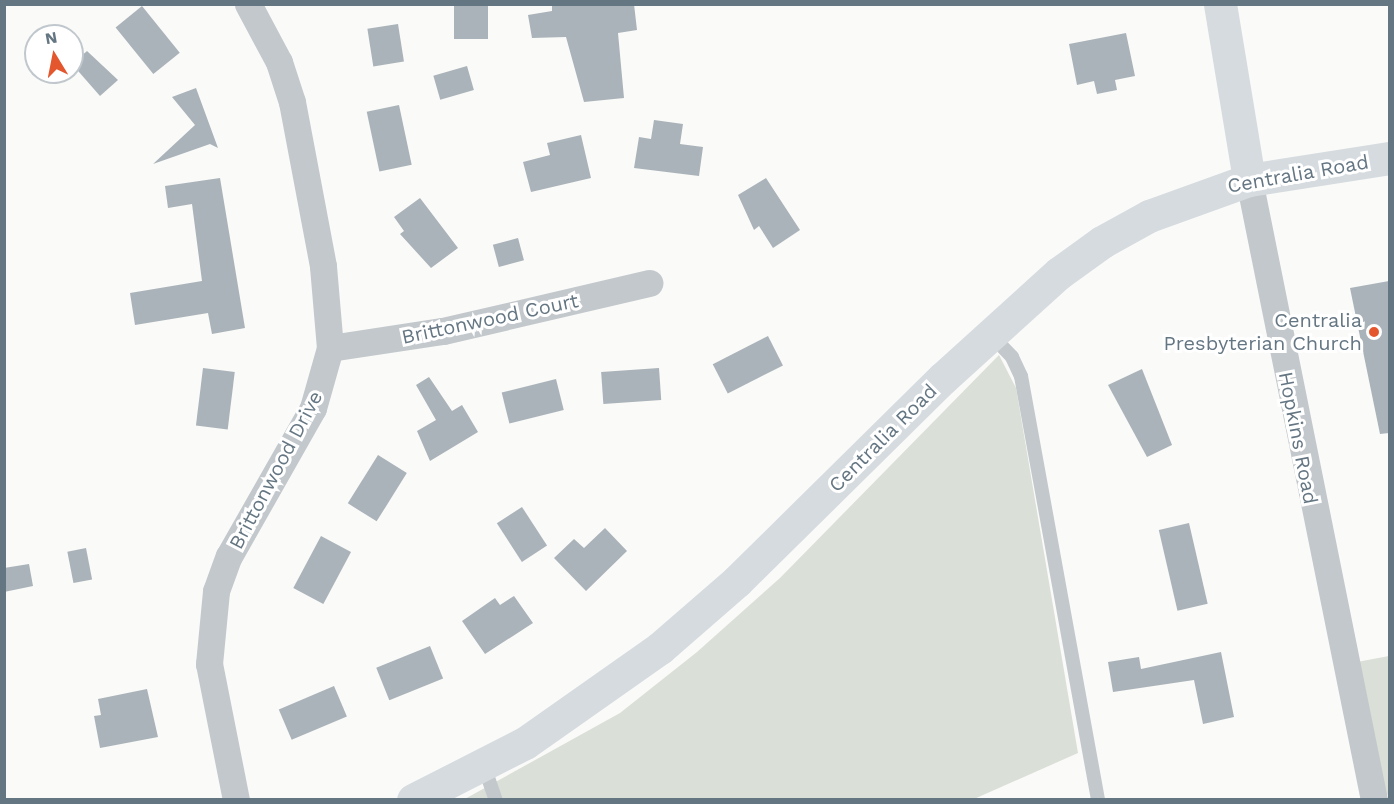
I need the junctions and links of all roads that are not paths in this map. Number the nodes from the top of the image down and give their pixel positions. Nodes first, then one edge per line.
1 (248, 4) edge
2 (1220, 4) edge
3 (1389, 158) edge
4 (1249, 180) junction
5 (650, 283) dead end
6 (991, 335) junction
7 (330, 348) junction
8 (484, 765) junction
9 (236, 800) edge
10 (413, 800) edge
11 (496, 800) edge
12 (1098, 800) edge
13 (1374, 800) edge

1 - 7 street, Brittonwood Drive
2 - 4 main road, Hopkins Road
3 - 4 main road, Centralia Road
4 - 6 main road, Centralia Road
4 - 13 street, Hopkins Road
5 - 7 street, Brittonwood Court
6 - 8 main road, Centralia Road
6 - 12 lane
7 - 9 street, Brittonwood Drive
8 - 10 main road, Centralia Road
8 - 11 lane

